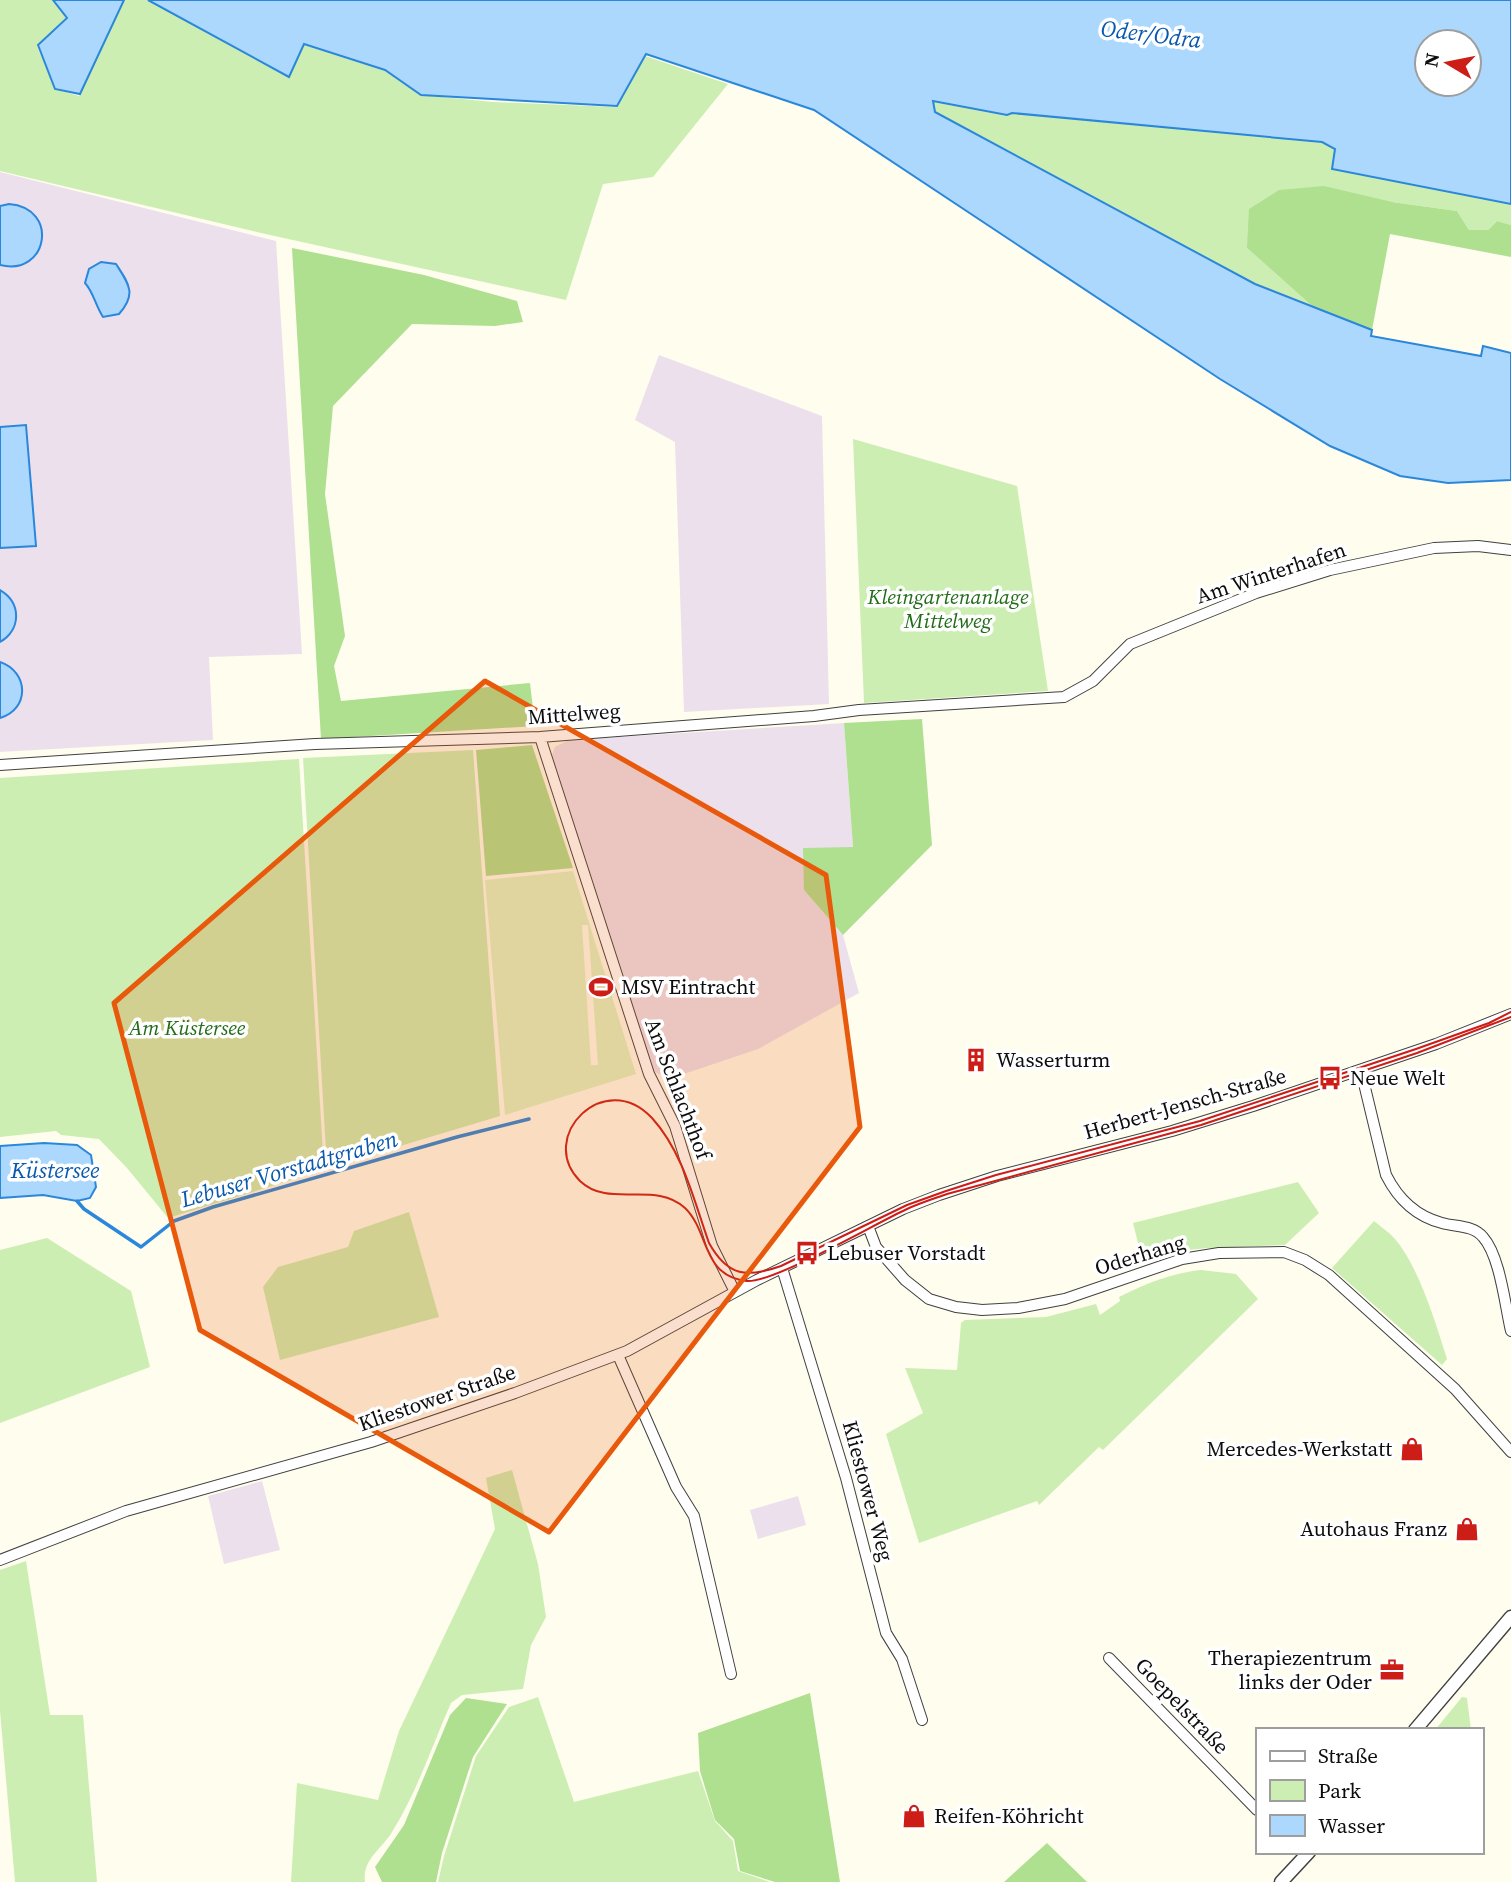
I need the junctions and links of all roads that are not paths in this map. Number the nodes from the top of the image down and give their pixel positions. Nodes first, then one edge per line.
1 (1511, 550) edge
2 (1129, 644) joint
3 (540, 737) junction
4 (0, 765) edge
5 (1511, 1014) edge
6 (1361, 1071) junction
7 (868, 1226) junction
8 (782, 1268) junction
9 (735, 1292) junction
10 (1511, 1331) edge
11 (618, 1354) junction
12 (1511, 1452) edge
13 (0, 1560) edge
14 (1511, 1617) edge
15 (1109, 1658) dead end
16 (731, 1674) dead end
17 (922, 1720) dead end
18 (1417, 1728) edge
19 (1256, 1809) edge
20 (1304, 1854) edge
21 (1281, 1882) edge

1 - 2 street, Am Winterhafen
2 - 3 street, Mittelweg
3 - 4 street, Mittelweg
3 - 9 street, Am Schlachthof
5 - 6 street, Herbert-Jensch-Straße
6 - 7 street, Herbert-Jensch-Straße
6 - 10 street
7 - 8 street, Kliestower Straße
7 - 12 street, Oderhang
8 - 9 street, Kliestower Straße
8 - 17 street, Kliestower Weg
9 - 11 street, Kliestower Straße
11 - 13 street, Kliestower Straße
11 - 16 street
14 - 18 street
15 - 19 street, Goepelstraße
20 - 21 street

